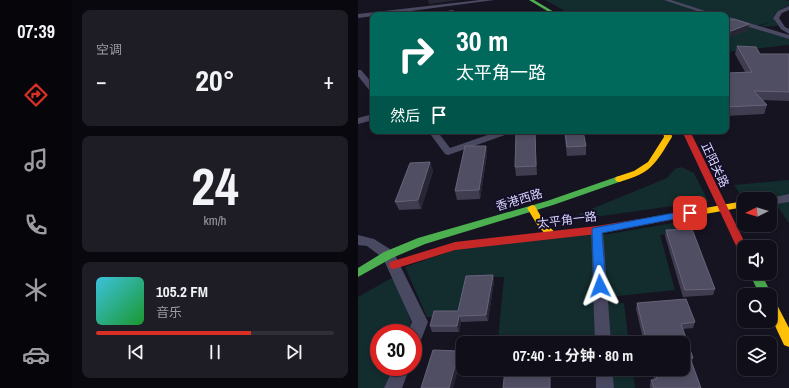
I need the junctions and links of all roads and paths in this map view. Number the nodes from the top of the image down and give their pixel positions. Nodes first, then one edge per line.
1 (492, 0) edge
2 (666, 0) edge
3 (526, 2) edge
4 (789, 8) edge
5 (374, 12) edge
6 (536, 12) edge
7 (550, 12) edge
8 (705, 12) edge
9 (370, 13) edge
10 (360, 14) edge
11 (729, 19) edge
12 (783, 28) junction
13 (760, 29) junction
14 (789, 32) edge
15 (789, 37) edge
16 (358, 72) edge
17 (370, 86) edge
18 (370, 118) edge
19 (358, 121) edge
20 (434, 134) edge
21 (499, 134) edge
22 (668, 134) edge
23 (687, 134) edge
24 (789, 198) edge
25 (777, 200) edge
26 (737, 205) edge
27 (722, 207) junction
28 (532, 208) junction
29 (597, 230) junction
30 (553, 235) junction
31 (358, 240) edge
32 (738, 240) edge
33 (391, 260) junction
34 (358, 273) edge
35 (777, 317) edge
36 (419, 324) edge
37 (603, 336) edge
38 (789, 341) edge
39 (398, 376) edge
40 (605, 376) edge
41 (393, 388) edge
42 (606, 388) edge

1 - 5 street
2 - 8 street
3 - 6 main road
3 - 7 main road
4 - 12 street
9 - 10 street
11 - 13 street
12 - 13 street
12 - 14 street
13 - 15 street
16 - 17 street
18 - 19 street
20 - 21 street
22 - 28 main road, 香港西路
23 - 27 main road, 正阳关路
24 - 25 street
26 - 27 main road, 太平角一路
27 - 29 main road, 太平角一路
27 - 32 main road, 正阳关路
28 - 30 main road
28 - 33 main road, 香港西路
29 - 30 main road, 太平角一路
29 - 37 street
30 - 33 main road, 太平角一路
31 - 33 street
33 - 34 main road, 香港西路
33 - 36 street
35 - 38 main road
39 - 41 street
40 - 42 street

